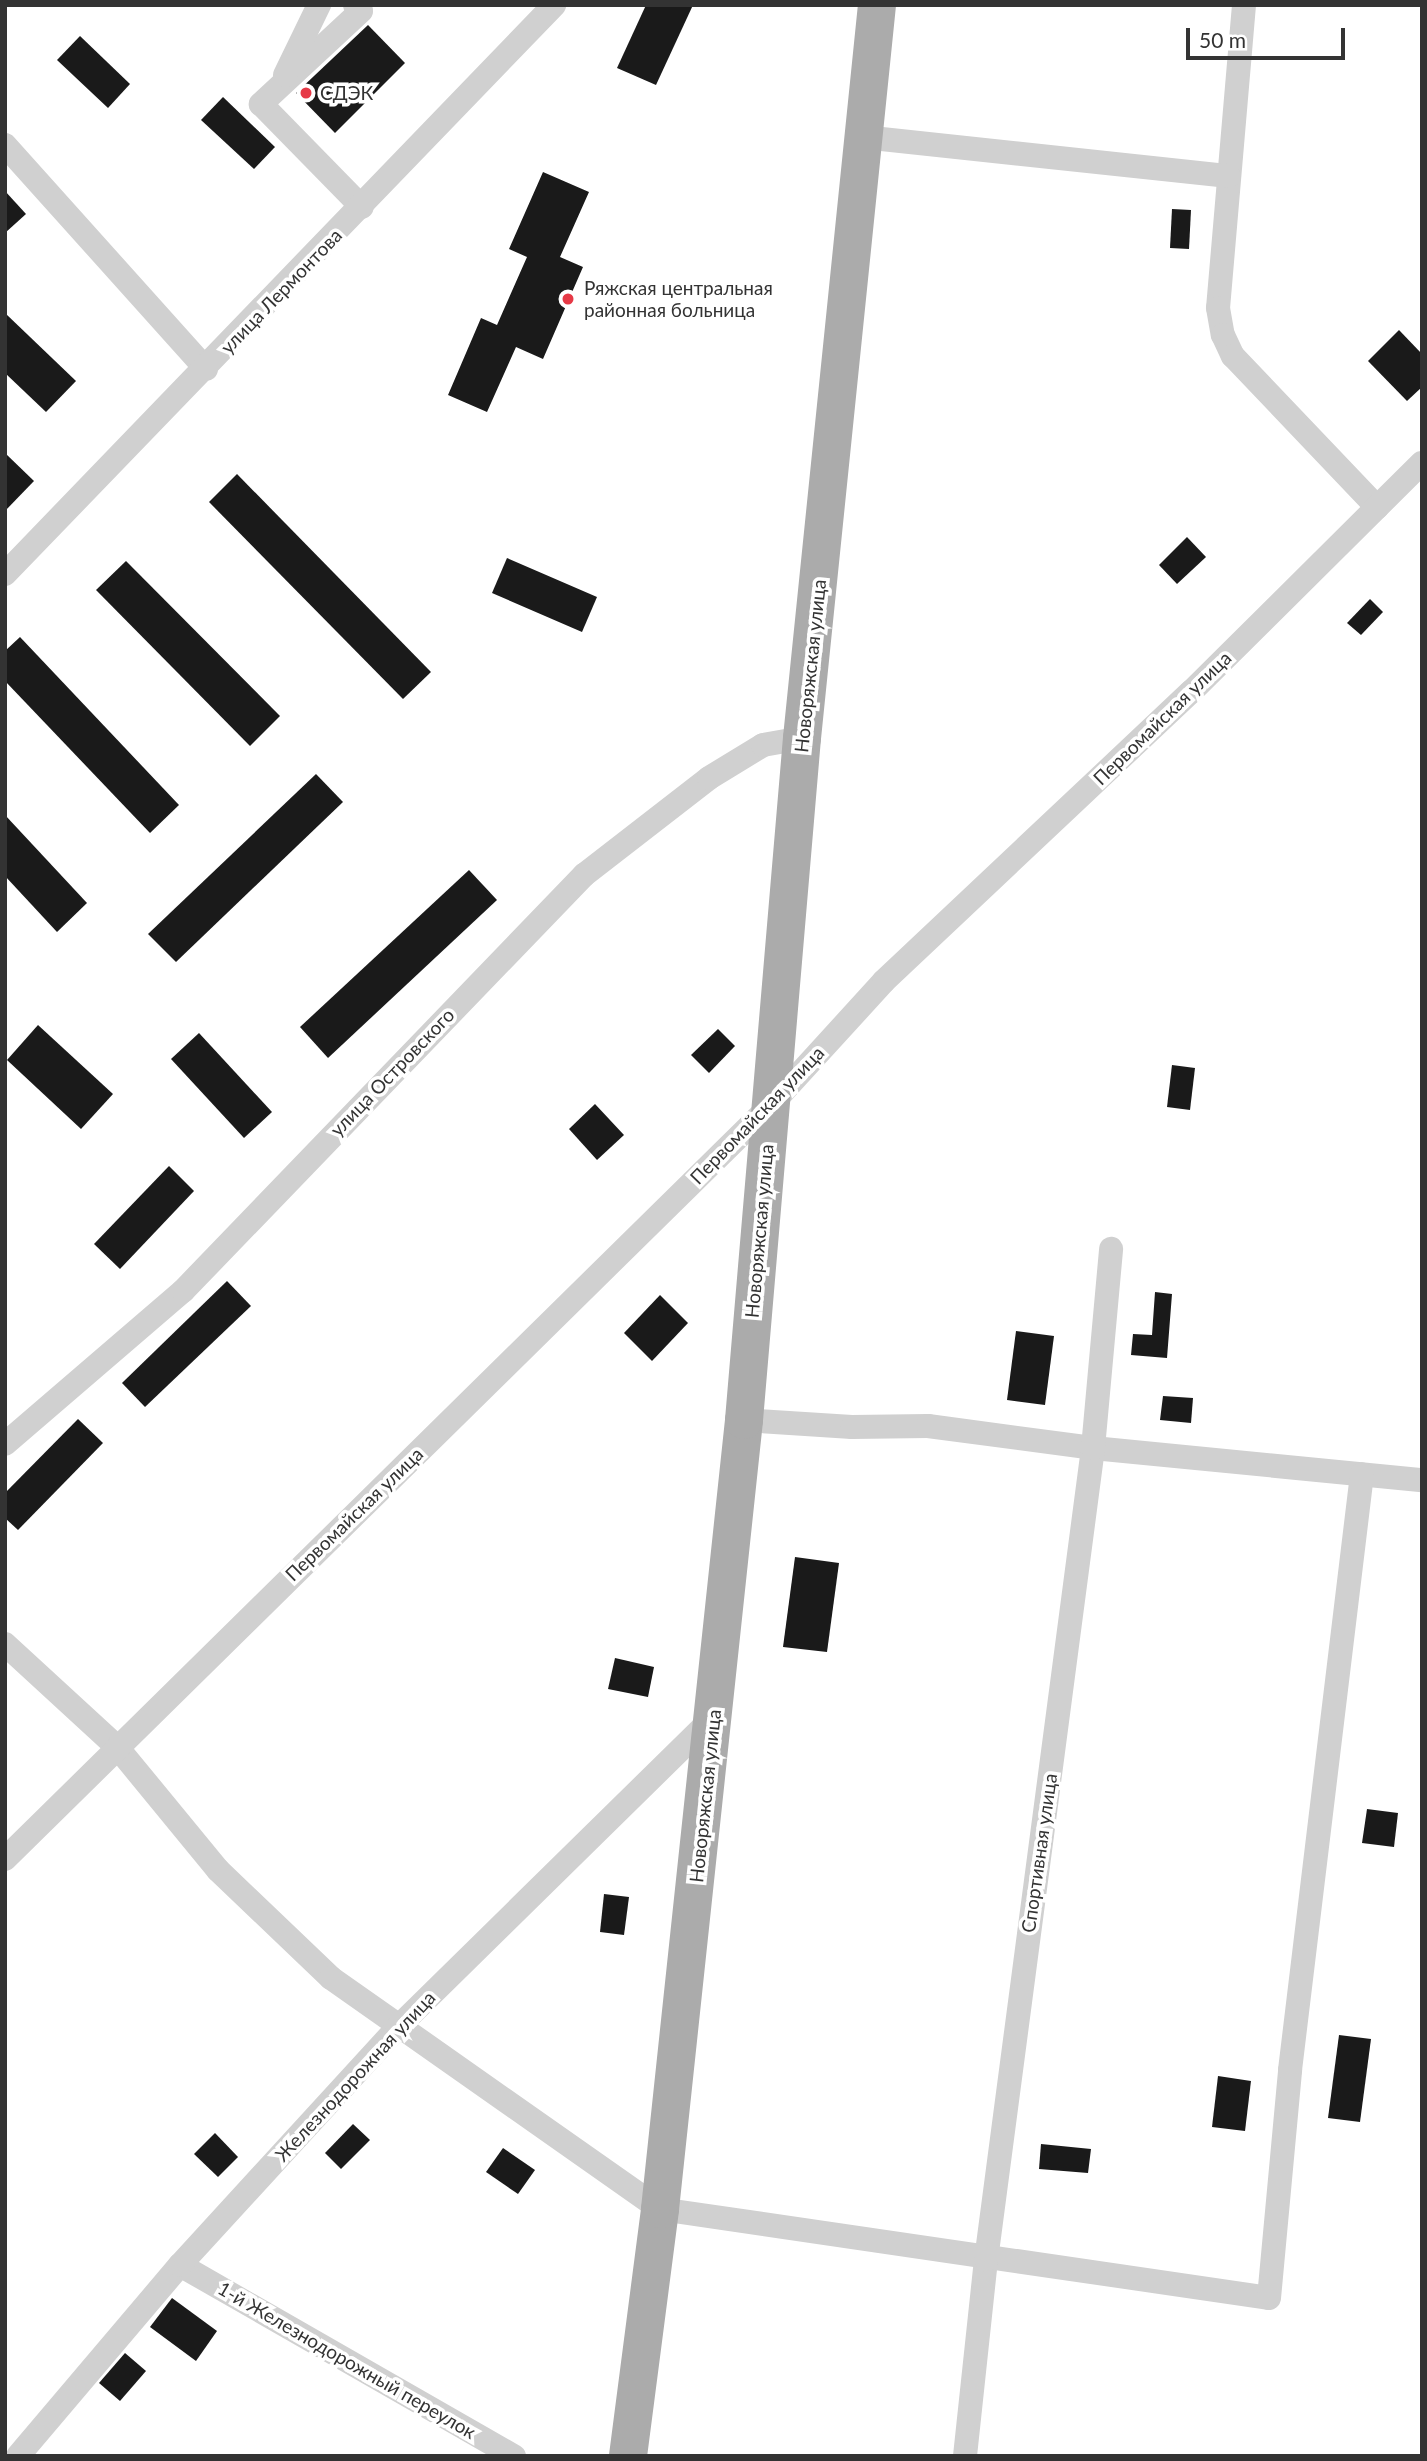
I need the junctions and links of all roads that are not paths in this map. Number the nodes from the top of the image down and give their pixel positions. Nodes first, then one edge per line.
1 (319, 5) edge
2 (355, 5) edge
3 (554, 5) edge
4 (877, 5) edge
5 (1244, 5) edge
6 (279, 88) junction
7 (863, 137) junction
8 (5, 145) edge
9 (1229, 176) junction
10 (362, 207) junction
11 (205, 369) junction
12 (1422, 463) edge
13 (1377, 507) junction
14 (5, 574) edge
15 (802, 738) junction
16 (770, 1106) junction
17 (1111, 1249) dead end
18 (744, 1420) junction
19 (5, 1444) edge
20 (1093, 1448) junction
21 (1362, 1474) junction
22 (1422, 1480) edge
23 (5, 1644) edge
24 (713, 1717) junction
25 (117, 1747) junction
26 (5, 1859) edge
27 (397, 2028) junction
28 (660, 2209) junction
29 (986, 2259) junction
30 (180, 2265) junction
31 (18, 2456) edge
32 (514, 2456) edge
33 (628, 2456) edge
34 (965, 2456) edge

1 - 6 street
2 - 6 street
3 - 10 street, улица Лермонтова
4 - 7 main road, Новоряжская улица
5 - 9 street
6 - 10 street
7 - 9 street
7 - 15 main road, Новоряжская улица
8 - 11 street
9 - 13 street
10 - 11 street, улица Лермонтова
11 - 14 street, улица Лермонтова
12 - 13 street, Первомайская улица
13 - 16 street, Первомайская улица
15 - 16 main road, Новоряжская улица
15 - 19 street, улица Островского
16 - 18 main road, Новоряжская улица
16 - 25 street, Первомайская улица
17 - 20 street, Спортивная улица
18 - 20 street
18 - 24 main road, Новоряжская улица
20 - 21 street
20 - 29 street, Спортивная улица
21 - 22 street
21 - 29 street
23 - 25 street
24 - 27 street, Железнодорожная улица
24 - 28 main road, Новоряжская улица
25 - 26 street, Первомайская улица
25 - 27 street
27 - 28 street
27 - 30 street, Железнодорожная улица
28 - 29 street
28 - 33 main road, Новоряжская улица
29 - 34 street, Спортивная улица
30 - 31 street, Железнодорожная улица
30 - 32 street, 1-й Железнодорожный переулок

